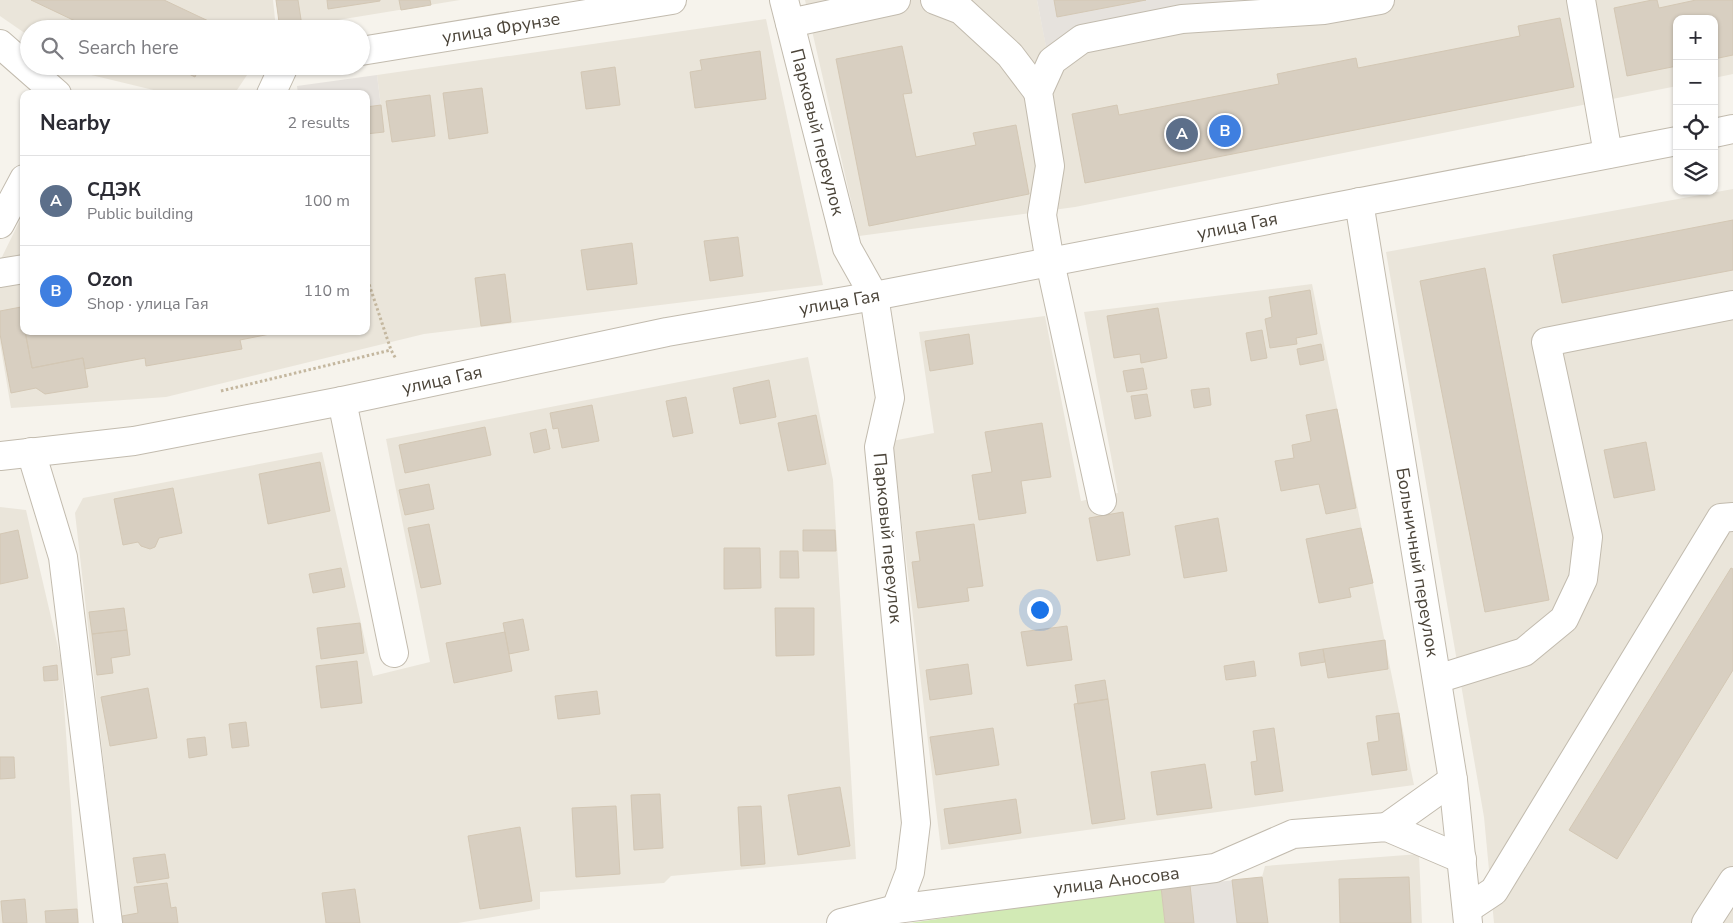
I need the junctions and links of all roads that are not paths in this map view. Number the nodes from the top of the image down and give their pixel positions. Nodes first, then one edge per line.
1 (672, 0) edge
2 (896, 0) edge
3 (935, 0) edge
4 (1380, 0) edge
5 (1581, 0) edge
6 (787, 12) edge
7 (0, 44) edge
8 (370, 50) edge
9 (20, 62) edge
10 (35, 75) edge
11 (280, 75) edge
12 (52, 90) edge
13 (273, 90) edge
14 (1038, 92) junction
15 (1733, 129) edge
16 (1718, 132) edge
17 (1673, 142) edge
18 (1608, 154) junction
19 (20, 186) edge
20 (1359, 202) junction
21 (0, 224) edge
22 (1050, 262) junction
23 (20, 270) edge
24 (0, 273) edge
25 (874, 296) junction
26 (1733, 305) edge
27 (342, 401) junction
28 (1, 450) edge
29 (31, 452) junction
30 (1102, 501) dead end
31 (1733, 517) edge
32 (394, 653) dead end
33 (1437, 679) junction
34 (1453, 780) junction
35 (1387, 827) junction
36 (1462, 859) junction
37 (1733, 880) edge
38 (896, 909) junction
39 (1467, 916) edge
40 (108, 923) edge
41 (841, 923) edge
42 (1706, 923) edge

1 - 8 street, улица Фрунзе
2 - 6 street
3 - 14 street
4 - 14 street
5 - 18 street
6 - 25 street, Парковый переулок
7 - 9 street
10 - 12 street
11 - 13 street
14 - 22 street
15 - 16 street
17 - 18 street, улица Гая
18 - 20 street, улица Гая
19 - 21 street
20 - 22 street, улица Гая
20 - 33 street, Больничный переулок
22 - 25 street, улица Гая
22 - 30 street
23 - 24 street
25 - 27 street, улица Гая
25 - 38 street, Парковый переулок
26 - 33 street
27 - 29 street, улица Гая
27 - 32 street
28 - 29 street, улица Гая
29 - 40 street
31 - 39 street
33 - 34 street, Больничный переулок
34 - 35 street
34 - 36 street, Больничный переулок
35 - 36 street, улица Аносова
35 - 38 street, улица Аносова
36 - 39 street, Больничный переулок
37 - 42 street
38 - 41 street, улица Аносова

